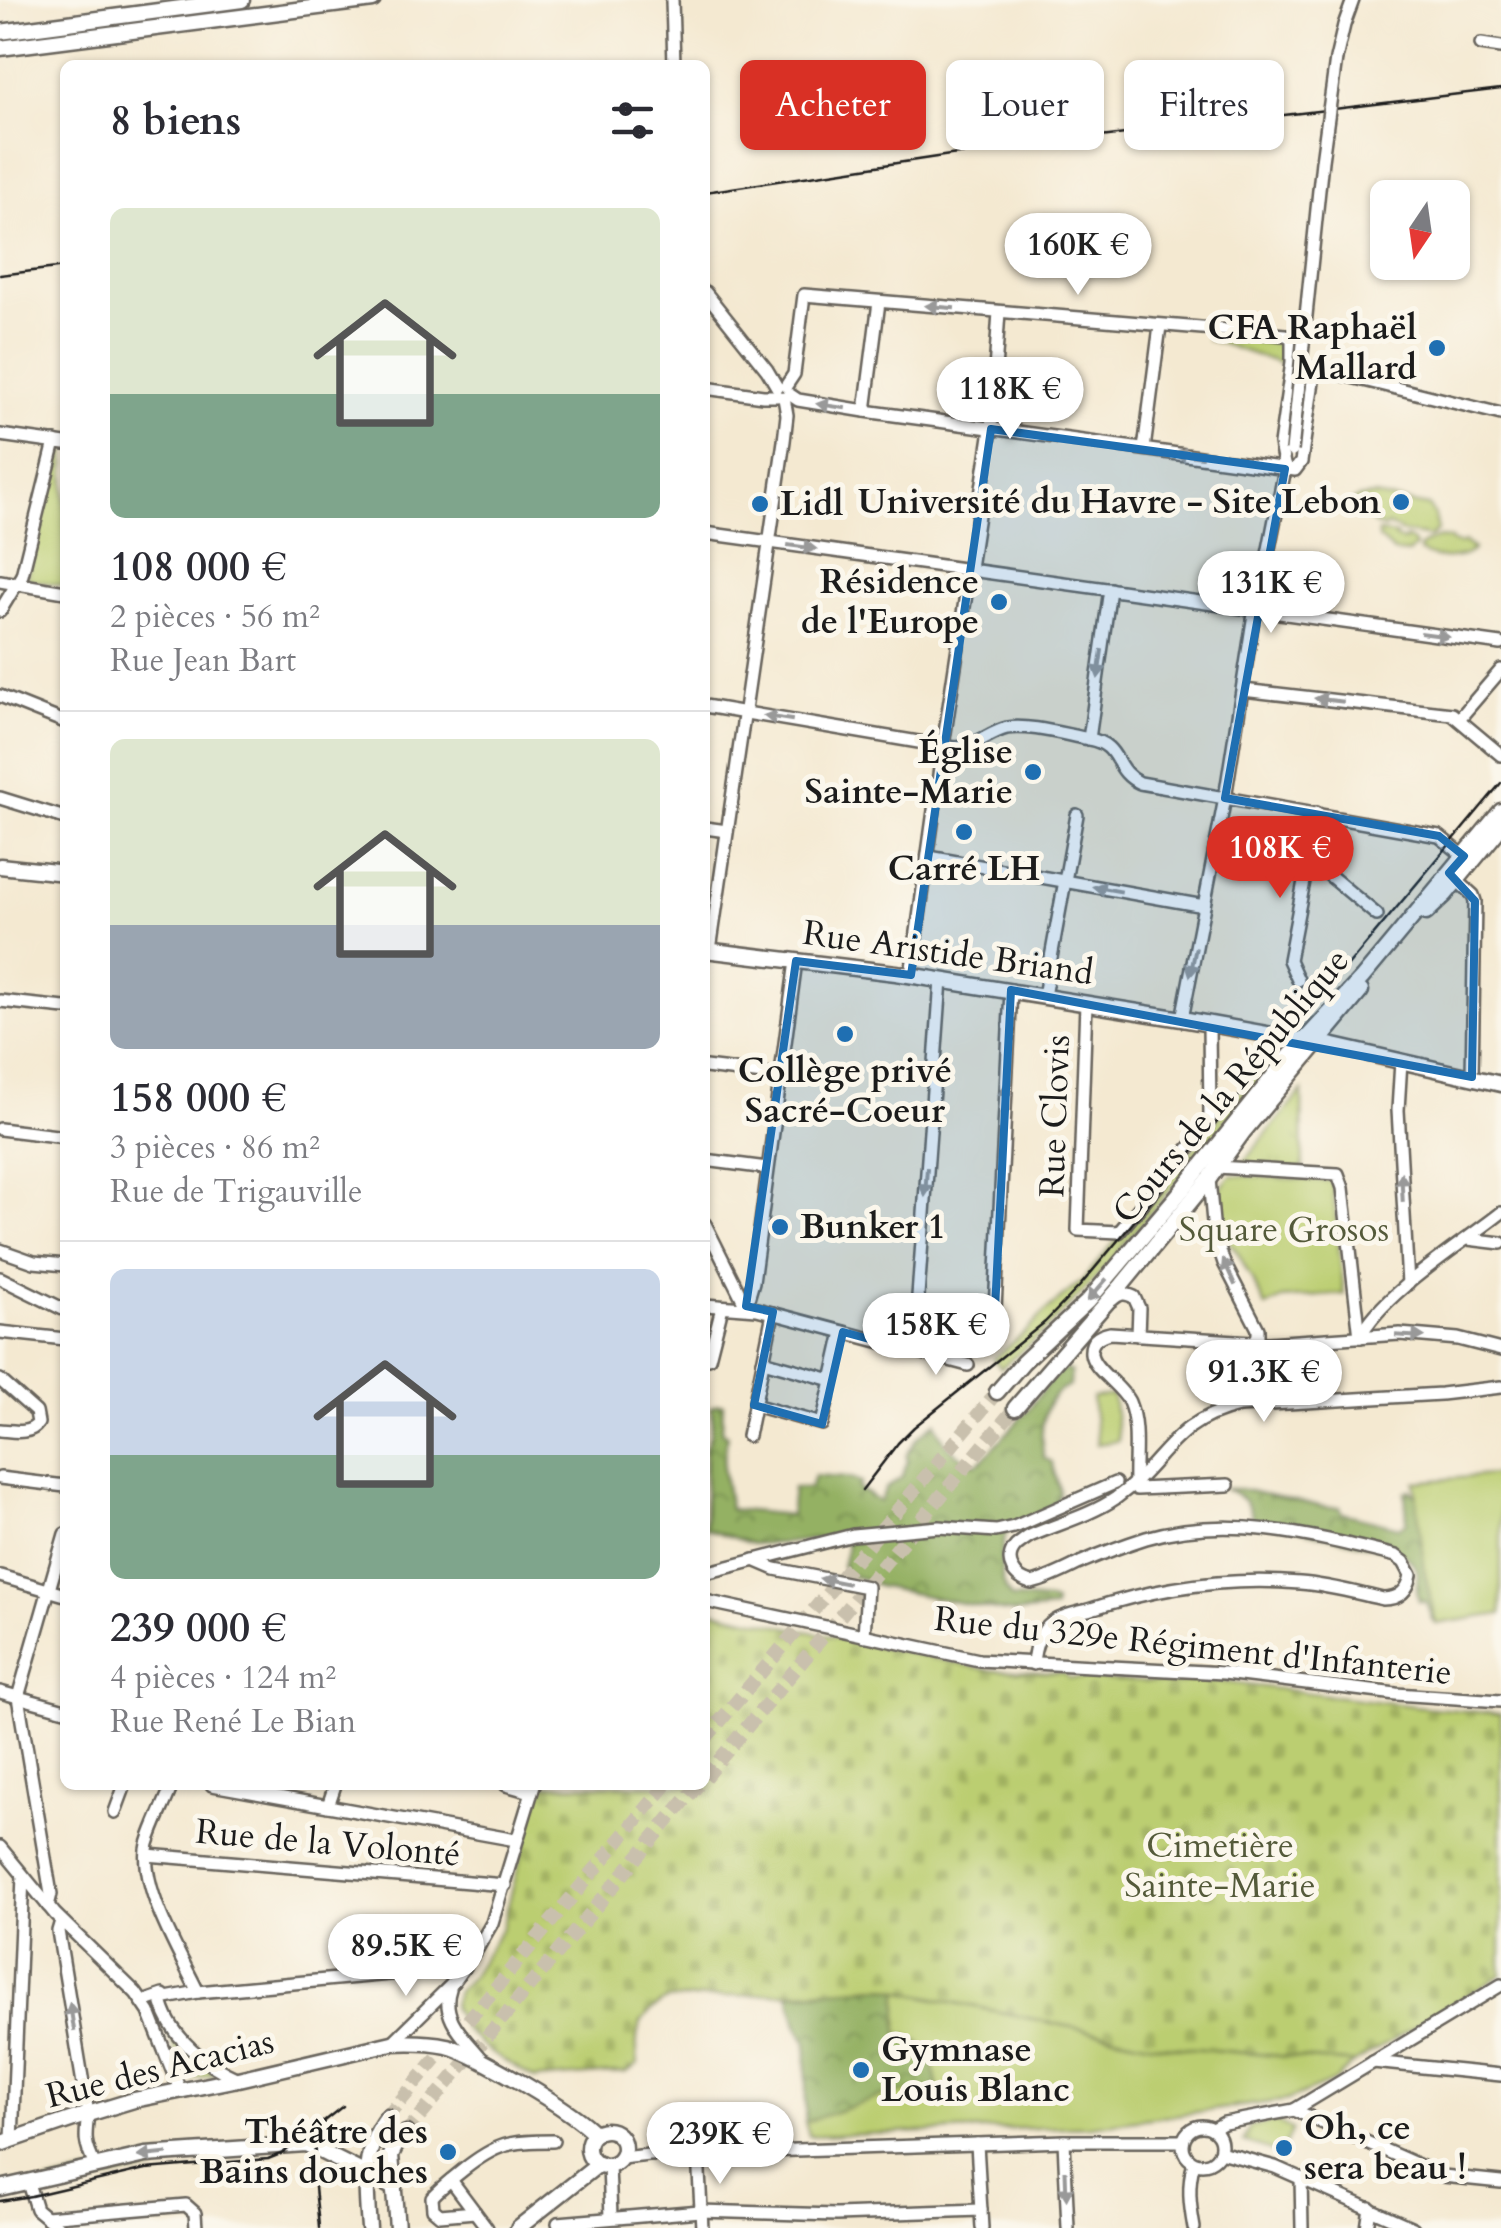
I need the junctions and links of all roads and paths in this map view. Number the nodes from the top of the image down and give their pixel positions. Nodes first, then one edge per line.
1 (242, 0) edge
2 (372, 0) edge
3 (672, 0) edge
4 (1342, 0) edge
5 (1353, 0) edge
6 (1344, 25) junction
7 (0, 32) edge
8 (1480, 44) dead end
9 (1501, 47) edge
10 (0, 48) edge
11 (674, 60) edge
12 (710, 298) edge
13 (879, 302) junction
14 (999, 312) junction
15 (1160, 326) junction
16 (710, 389) edge
17 (782, 392) junction
18 (865, 411) junction
19 (1501, 414) edge
20 (991, 429) junction
21 (0, 435) edge
22 (60, 443) edge
23 (1144, 449) junction
24 (1284, 469) junction
25 (710, 535) edge
26 (770, 542) junction
27 (971, 569) junction
28 (0, 581) edge
29 (18, 584) junction
30 (1110, 589) junction
31 (60, 591) edge
32 (1254, 610) junction
33 (0, 611) edge
34 (1501, 644) edge
35 (1501, 670) edge
36 (1242, 690) junction
37 (0, 696) edge
38 (710, 707) edge
39 (744, 712) junction
40 (1459, 719) junction
41 (60, 720) edge
42 (1089, 739) junction
43 (943, 746) junction
44 (1501, 754) edge
45 (0, 798) edge
46 (1225, 798) junction
47 (1501, 811) edge
48 (1317, 813) junction
49 (60, 816) edge
50 (1077, 816) dead end
51 (1501, 827) edge
52 (710, 829) edge
53 (727, 831) junction
54 (1489, 843) edge
55 (1464, 856) junction
56 (929, 858) junction
57 (1310, 860) junction
58 (0, 866) edge
59 (60, 873) edge
60 (1453, 877) junction
61 (1065, 881) junction
62 (1204, 906) junction
63 (1377, 915) dead end
64 (710, 937) edge
65 (710, 950) edge
66 (796, 961) junction
67 (912, 975) junction
68 (940, 980) junction
69 (1298, 980) dead end
70 (1011, 990) junction
71 (1044, 996) junction
72 (0, 1000) edge
73 (1086, 1003) junction
74 (60, 1007) edge
75 (1182, 1019) junction
76 (1209, 1024) junction
77 (1312, 1042) junction
78 (1401, 1061) junction
79 (710, 1067) edge
80 (780, 1076) junction
81 (1472, 1077) junction
82 (1501, 1084) edge
83 (0, 1129) edge
84 (60, 1136) edge
85 (710, 1161) edge
86 (767, 1168) junction
87 (1212, 1173) junction
88 (1501, 1213) edge
89 (710, 1234) edge
90 (1468, 1239) junction
91 (1501, 1243) edge
92 (0, 1250) edge
93 (60, 1265) edge
94 (0, 1278) edge
95 (1408, 1284) junction
96 (710, 1306) edge
97 (746, 1306) junction
98 (722, 1307) junction
99 (60, 1308) edge
100 (773, 1313) junction
101 (1090, 1320) junction
102 (916, 1325) junction
103 (0, 1332) edge
104 (843, 1332) junction
105 (1138, 1335) junction
106 (60, 1338) edge
107 (1360, 1338) junction
108 (1253, 1343) junction
109 (1501, 1350) edge
110 (914, 1351) junction
111 (710, 1354) edge
112 (763, 1361) junction
113 (968, 1365) dead end
114 (0, 1380) edge
115 (832, 1380) junction
116 (1501, 1387) edge
117 (997, 1392) tunnel mouth
118 (754, 1405) junction
119 (1015, 1408) tunnel mouth
120 (0, 1430) edge
121 (748, 1436) dead end
122 (0, 1478) edge
123 (1135, 1481) junction
124 (1115, 1484) dead end
125 (60, 1485) edge
126 (1228, 1486) dead end
127 (60, 1552) edge
128 (754, 1560) junction
129 (710, 1572) edge
130 (0, 1576) edge
131 (49, 1590) junction
132 (60, 1593) edge
133 (710, 1602) edge
134 (864, 1636) junction
135 (1033, 1664) junction
136 (0, 1692) edge
137 (18, 1697) junction
138 (1501, 1702) edge
139 (60, 1709) edge
140 (123, 1790) edge
141 (170, 1790) edge
142 (240, 1790) edge
143 (333, 1790) edge
144 (531, 1790) edge
145 (328, 1806) junction
146 (115, 1812) dead end
147 (516, 1840) junction
148 (0, 1847) edge
149 (147, 1855) junction
150 (23, 1876) junction
151 (504, 1885) junction
152 (48, 1906) junction
153 (62, 1921) junction
154 (465, 1966) junction
155 (1501, 1985) edge
156 (451, 1986) junction
157 (198, 1992) junction
158 (164, 2001) junction
159 (146, 2007) junction
160 (162, 2026) junction
161 (392, 2043) junction
162 (1372, 2062) junction
163 (485, 2063) junction
164 (1501, 2075) edge
165 (238, 2079) junction
166 (180, 2090) junction
167 (1294, 2110) junction
168 (88, 2114) junction
169 (1213, 2129) junction
170 (406, 2132) tunnel mouth
171 (596, 2134) junction
172 (553, 2141) dead end
173 (1064, 2141) junction
174 (1182, 2141) junction
175 (6, 2142) edge
176 (977, 2144) junction
177 (1220, 2152) junction
178 (698, 2153) junction
179 (330, 2156) junction
180 (610, 2163) junction
181 (1194, 2163) junction
182 (96, 2165) junction
183 (1301, 2178) junction
184 (451, 2180) junction
185 (377, 2182) junction
186 (1501, 2182) edge
187 (28, 2183) junction
188 (0, 2188) edge
189 (546, 2206) junction
190 (1370, 2208) junction
191 (982, 2210) junction
192 (700, 2211) junction
193 (476, 2212) junction
194 (611, 2217) junction
195 (46, 2218) junction
196 (559, 2226) edge
197 (1410, 2227) edge
198 (59, 2228) edge
199 (196, 2228) edge
200 (369, 2228) edge
201 (397, 2228) edge
202 (488, 2228) edge
203 (518, 2228) edge
204 (702, 2228) edge
205 (982, 2228) edge
206 (1068, 2228) edge
207 (1194, 2228) edge
208 (1302, 2228) edge
209 (1367, 2228) edge

1 - 7 main road
2 - 10 main road
3 - 11 street
4 - 6 street
5 - 6 street
6 - 24 street, bridge
8 - 9 street
12 - 17 street
14 -> 13 street
13 - 17 street
13 - 18 street
14 - 15 street
14 - 20 street
15 - 23 street
15 - 24 street
16 - 17 street
18 -> 17 street
17 - 26 street
18 - 20 street
19 - 24 street
20 - 23 street
20 - 27 street
21 - 22 street
22 - 29 street
24 -> 23 street
24 - 32 street
25 - 26 street
26 -> 27 street
26 - 39 street
27 - 30 street
27 - 43 street
28 - 29 street
29 - 31 street
29 - 33 street
30 - 32 street
30 -> 42 street
32 -> 34 street
32 - 36 street
35 - 40 street
40 -> 36 street
36 - 46 street
37 - 41 street
38 - 39 street
43 -> 39 street
39 - 53 street
40 - 44 street
42 - 43 street
42 - 46 street
43 - 56 street
45 - 49 street
46 - 48 street
46 - 62 street
47 - 54 main road, Cours de la République
48 - 55 street
48 - 57 street
50 - 61 street
51 - 54 main road, Cours de la République
52 - 53 street
53 - 64 street
54 - 55 main road, Cours de la République
54 - 60 main road, Cours de la République
55 - 60 main road, Cours de la République
56 - 61 street
56 - 67 street
57 - 63 street
57 - 69 street
58 - 59 main road
60 - 77 main road, Cours de la République
60 - 81 street
62 -> 61 street
61 - 71 street
62 -> 75 street
65 - 66 main road, Rue Aristide Briand
66 - 67 main road, Rue Aristide Briand
66 - 80 street
67 - 68 main road, Rue Aristide Briand
68 - 70 main road, Rue Aristide Briand
68 -> 102 street
70 - 71 main road, Rue Aristide Briand
102 -> 70 street
71 - 73 main road, Rue Aristide Briand
72 - 74 street
73 - 75 main road, Rue Aristide Briand
73 - 76 street, Rue Clovis
75 - 76 main road, Rue Aristide Briand
76 - 77 main road, Rue Aristide Briand
77 - 78 main road, Rue Aristide Briand
77 - 87 main road, Cours de la République
77 -> 117 main road, Cours de la République
78 - 81 main road, Rue Aristide Briand
95 -> 78 street
79 - 80 street
80 - 86 street
81 - 82 main road, Rue Aristide Briand
83 - 84 street
85 - 86 street
86 - 97 street
87 - 101 main road, Cours de la République
87 - 107 street
108 -> 87 street
88 - 90 street
89 - 97 street
90 - 91 street
90 - 95 street
92 - 93 street
94 - 99 street
95 - 107 street
96 - 98 street
97 - 98 street
97 - 100 street
98 - 111 street
100 - 104 street
100 - 112 street
101 - 105 street
101 - 119 main road, Cours de la République
102 - 110 street
103 - 106 street
104 - 110 street
104 - 115 street
105 - 108 street
105 - 123 street
107 - 108 street
107 -> 109 street
110 - 113 street
112 - 115 street
112 - 118 street
114 - 120 street
115 - 118 street
116 - 123 street
118 - 121 street
122 - 125 street
123 - 126 street
123 - 135 street
124 - 128 street
127 - 131 street
128 - 129 street
134 -> 128 street
130 - 131 street
131 - 132 street
131 - 137 street
133 - 134 street, Rue du 329e Régiment d'Infanterie
134 - 135 street, Rue du 329e Régiment d'Infanterie
135 - 138 street, Rue du 329e Régiment d'Infanterie
136 - 137 street
137 - 139 street
137 - 152 street
140 - 146 street
141 - 149 street
142 - 145 street
143 - 145 street
144 - 147 street
145 - 147 street
147 - 151 street
148 - 150 street
149 - 151 street, Rue de la Volonté
149 - 157 street
150 - 152 street
150 - 175 street
151 - 154 street
152 - 153 street
153 - 159 street
168 -> 153 street
154 - 156 street
154 - 157 street
155 - 162 street
156 - 161 street
156 - 163 street
157 - 158 street
158 - 159 street
158 - 160 street
159 - 160 street
160 - 165 street
160 - 166 street
161 - 163 main road, Rue des Acacias
161 - 165 main road, Rue des Acacias
162 - 164 street
162 - 167 street
163 - 171 main road, Rue des Acacias
165 - 166 main road, Rue des Acacias
166 - 168 main road, Rue des Acacias
167 - 169 street
167 - 186 street
168 - 175 main road, Rue des Acacias
168 - 182 street
169 - 174 street
169 - 177 street
170 - 185 main road
171 - 180 main road
171 - 180 main road
172 - 184 street
173 - 174 street
173 - 176 street
173 -> 206 street
174 - 181 street
176 - 178 street
176 - 191 street
177 - 181 street
177 - 183 street
178 - 180 street
178 - 192 street
179 -> 182 main road
179 - 185 main road
179 - 185 main road
180 - 189 main road
180 - 194 street
181 - 207 street
182 - 187 main road
183 - 190 street
183 - 208 street
184 - 193 street
184 - 193 street
185 - 200 main road
185 - 201 main road
187 - 188 main road
187 - 195 street
189 - 196 street
189 - 203 main road
190 - 197 street
190 - 209 street
191 - 192 street
191 - 205 street
192 - 194 street
192 - 204 street
193 - 202 street
194 - 196 street
195 - 198 street
195 - 199 street

